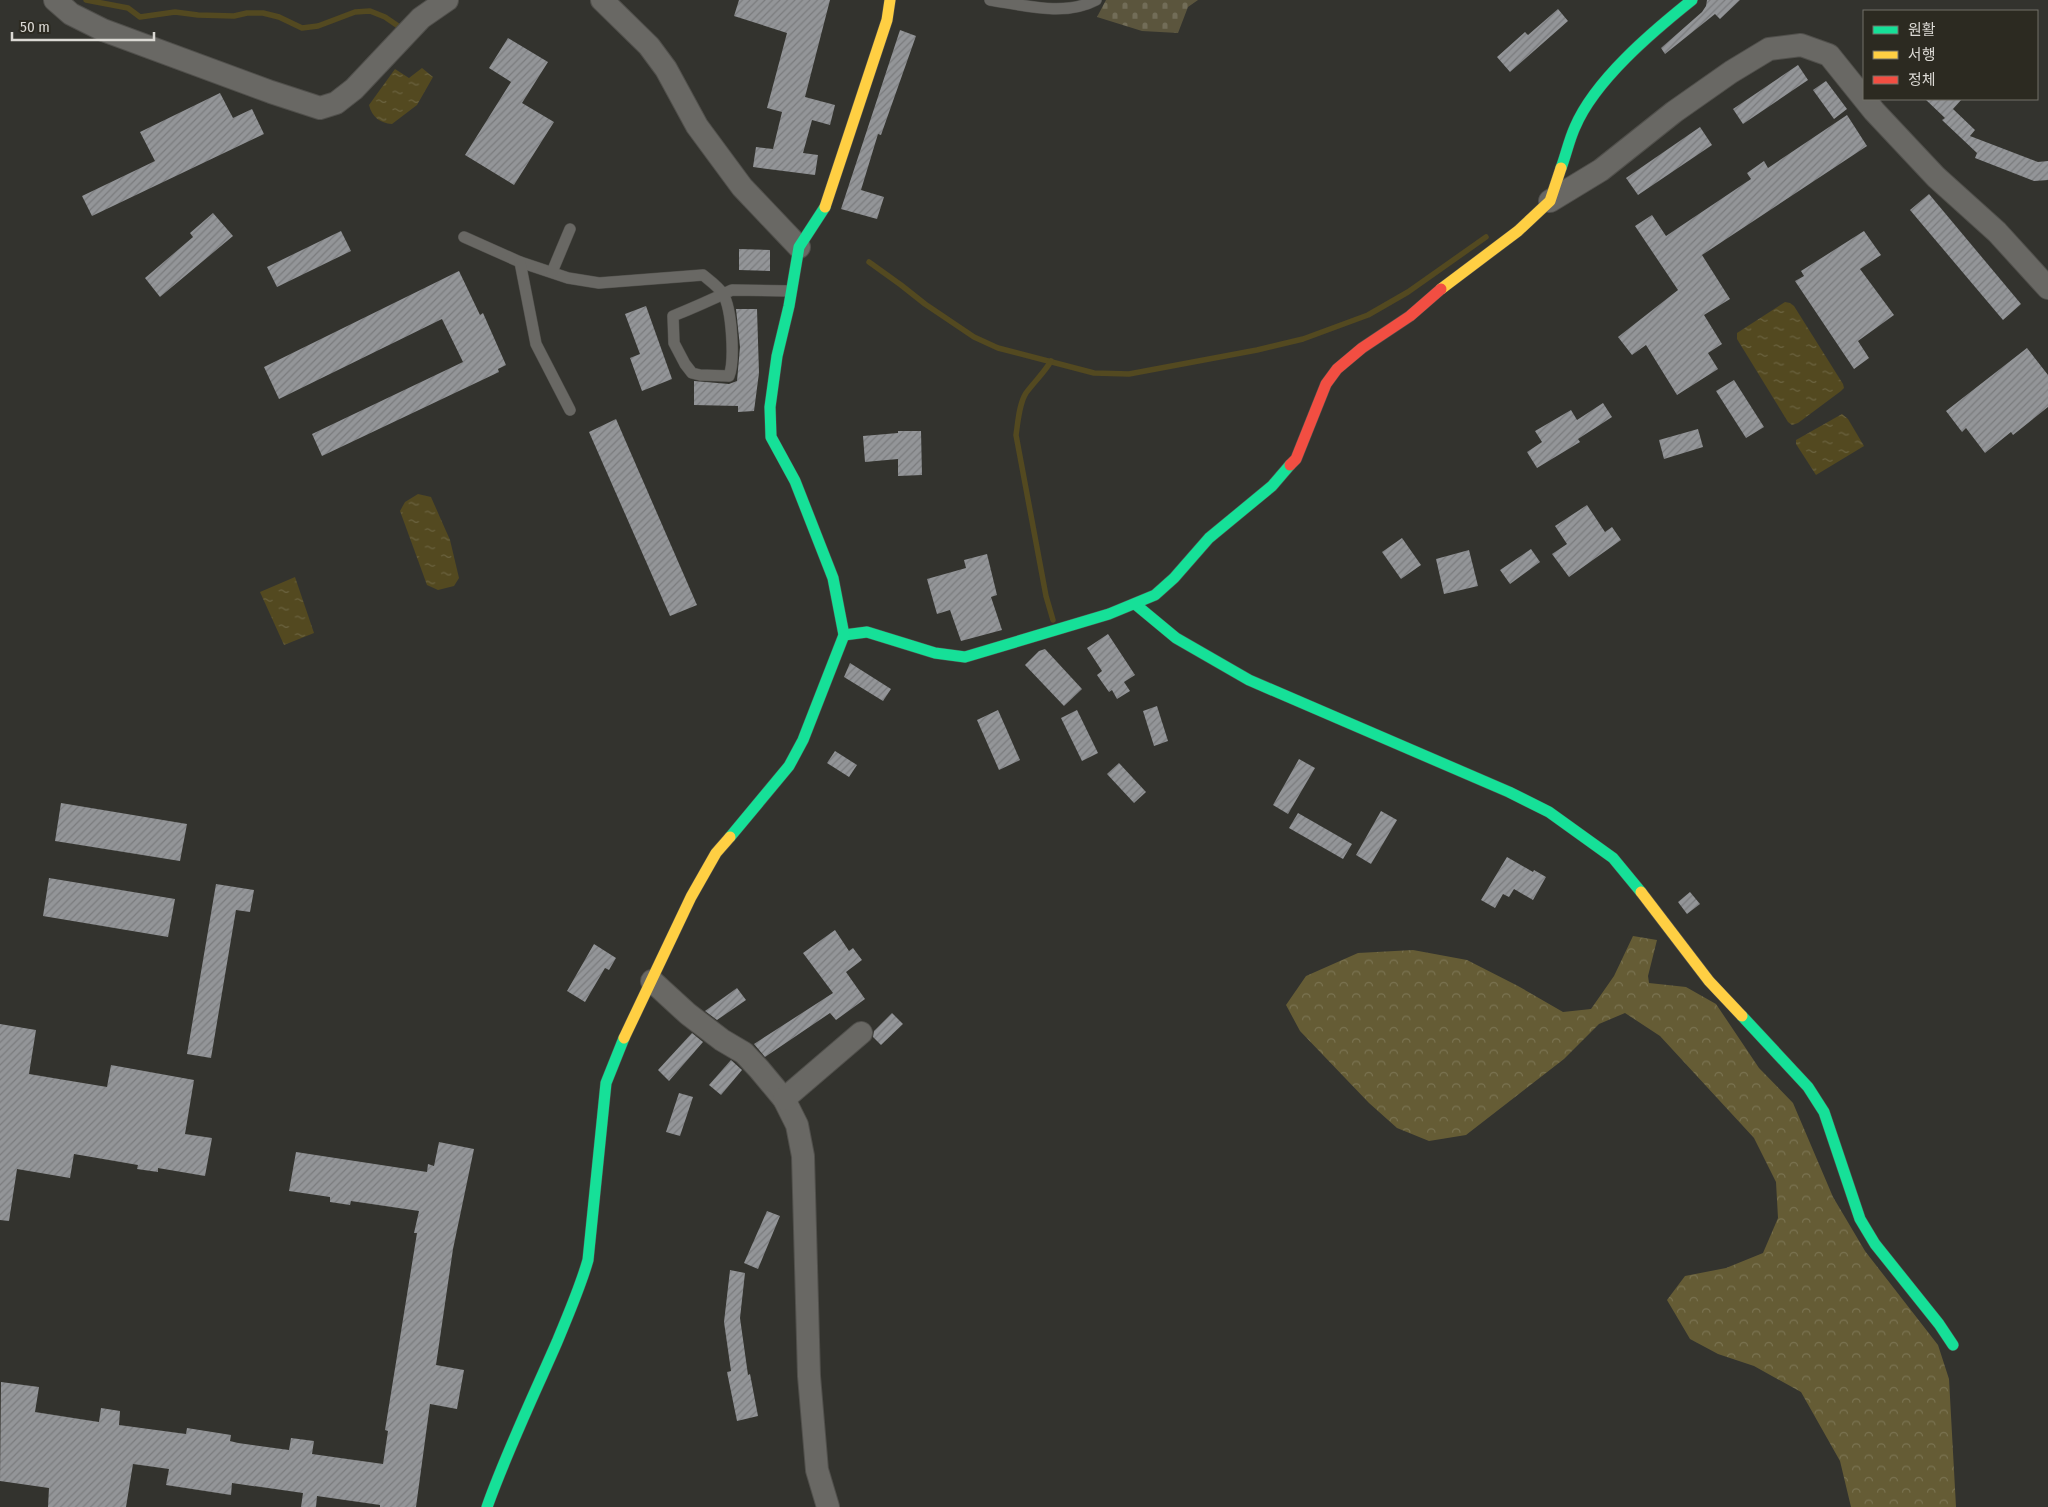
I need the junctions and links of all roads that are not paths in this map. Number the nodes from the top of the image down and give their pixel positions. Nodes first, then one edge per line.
1 (55, 0) edge
2 (447, 0) edge
3 (602, 0) edge
4 (990, 0) edge
5 (1096, 0) edge
6 (1692, 0) edge
7 (893, 1) edge
8 (1863, 97) edge
9 (1865, 100) edge
10 (1550, 201) junction
11 (570, 229) dead end
12 (464, 238) dead end
13 (799, 248) junction
14 (520, 262) junction
15 (552, 272) junction
16 (2048, 288) edge
17 (791, 291) junction
18 (723, 294) junction
19 (570, 410) dead end
20 (1135, 604) junction
21 (844, 635) junction
22 (652, 981) junction
23 (861, 1033) dead end
24 (784, 1099) junction
25 (1953, 1345) dead end
26 (487, 1507) edge
27 (828, 1507) edge

1 - 2 street
3 - 13 street
4 - 5 lane
6 - 10 street
7 - 13 street
8 - 10 street
9 - 16 street
10 - 20 street
11 - 15 lane
12 - 14 lane
13 - 17 street
14 - 15 lane
14 - 19 lane
15 - 18 lane
17 - 18 lane
17 - 21 street
18 - 18 lane
20 - 21 street
20 - 25 street
21 - 22 street
22 - 24 street
22 - 26 street
23 - 24 street
24 - 27 street

